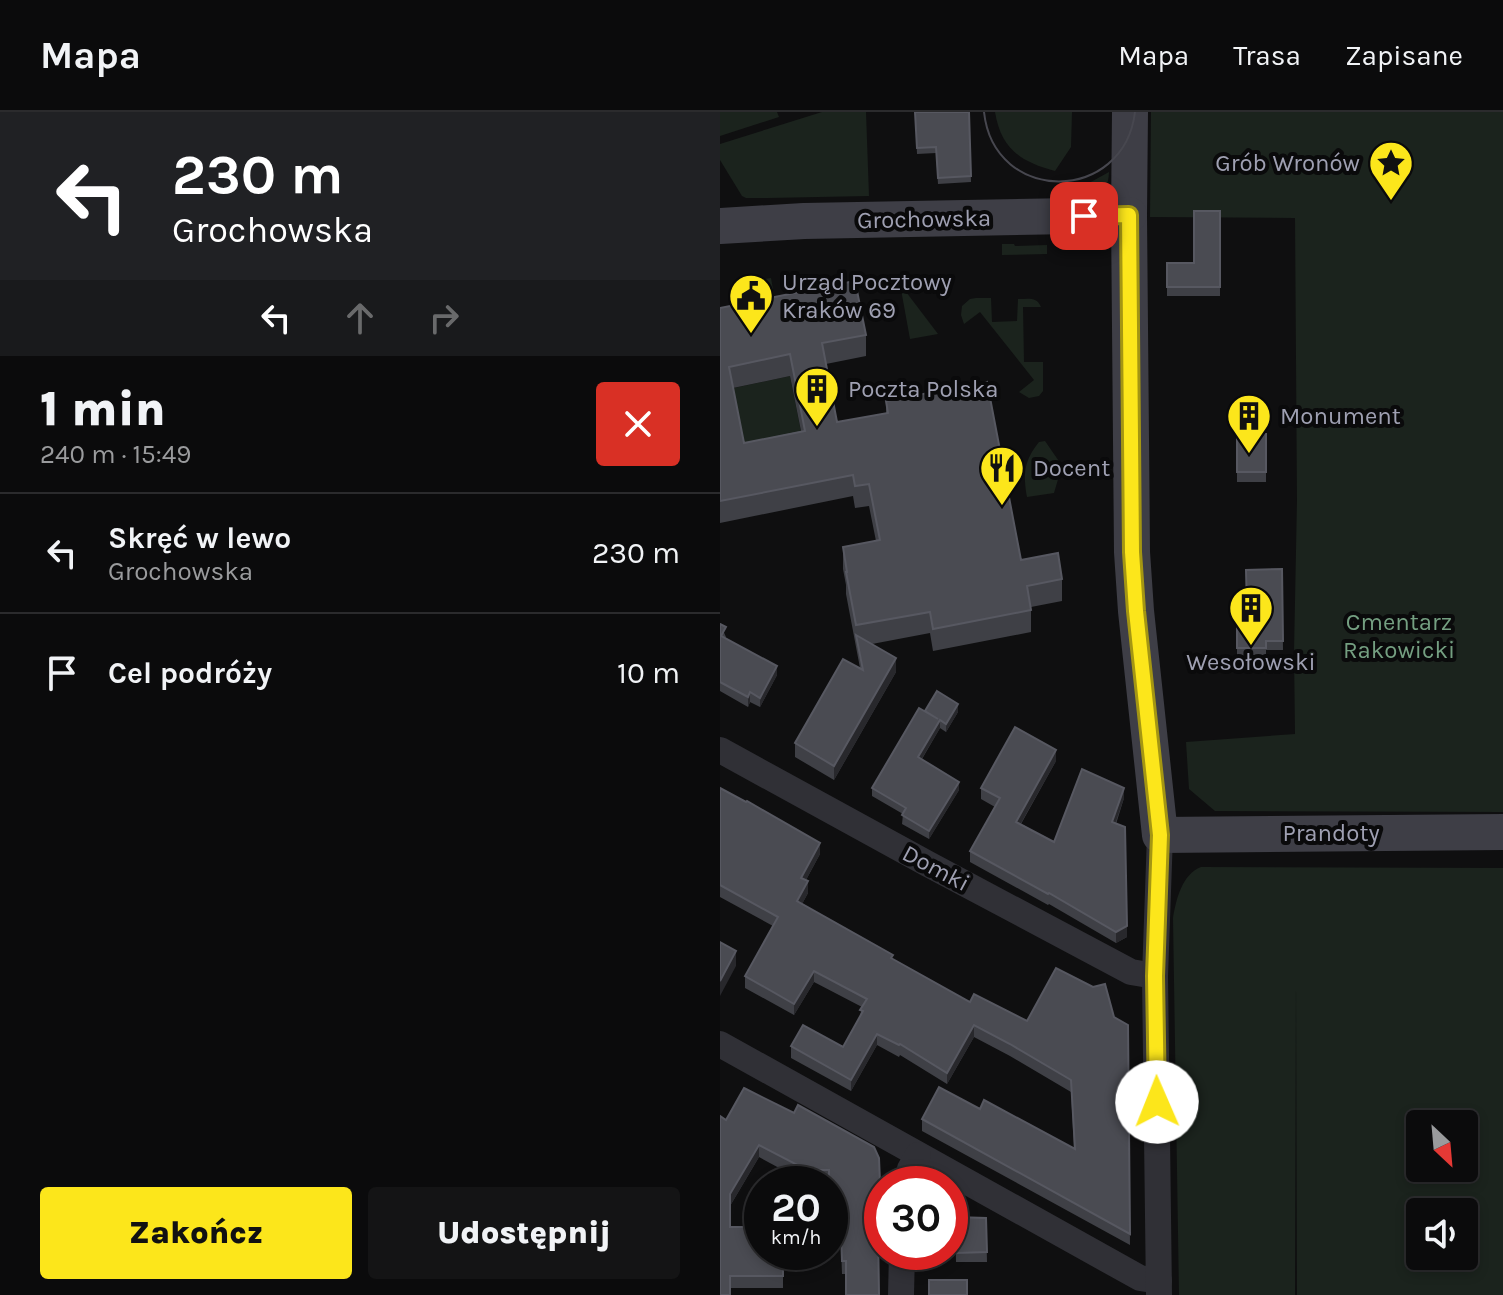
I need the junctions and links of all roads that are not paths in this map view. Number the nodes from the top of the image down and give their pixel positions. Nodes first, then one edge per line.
1 (1130, 112) edge
2 (1129, 215) junction
3 (720, 226) edge
4 (720, 750) edge
5 (1503, 832) edge
6 (1160, 835) junction
7 (1155, 976) junction
8 (720, 1044) edge
9 (918, 1155) junction
10 (912, 1166) edge
11 (902, 1270) edge
12 (1159, 1288) edge
13 (901, 1295) edge

1 - 2 street
2 - 3 street, Grochowska
2 - 6 street
4 - 7 street, Domki
5 - 6 street, Prandoty
6 - 7 street
7 - 12 street
8 - 9 street
9 - 10 street
9 - 12 street
11 - 13 street

